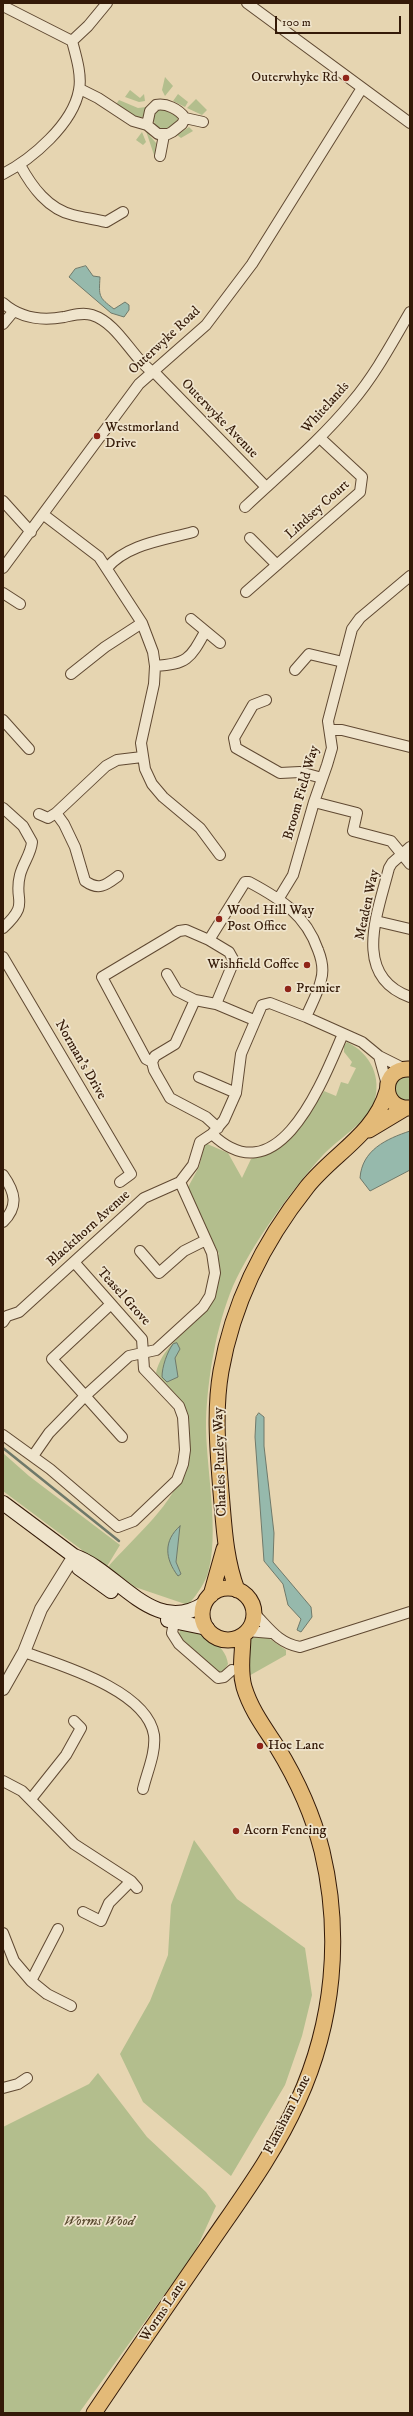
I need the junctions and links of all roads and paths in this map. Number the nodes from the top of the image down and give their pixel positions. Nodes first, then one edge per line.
1 (107, 3) edge
2 (247, 3) edge
3 (3, 6) edge
4 (72, 42) junction
5 (362, 88) junction
6 (80, 89) junction
7 (185, 118) junction
8 (204, 122) dead end
9 (410, 123) edge
10 (147, 125) junction
11 (164, 135) junction
12 (160, 156) dead end
13 (20, 166) junction
14 (3, 174) edge
15 (123, 212) dead end
16 (3, 303) edge
17 (13, 312) junction
18 (410, 312) edge
19 (3, 324) edge
20 (151, 372) junction
21 (320, 438) junction
22 (266, 487) junction
23 (3, 501) edge
24 (245, 507) dead end
25 (44, 515) junction
26 (31, 532) junction
27 (193, 532) dead end
28 (250, 538) dead end
29 (276, 565) junction
30 (3, 568) edge
31 (107, 568) junction
32 (410, 576) edge
33 (246, 592) dead end
34 (3, 593) edge
35 (20, 604) dead end
36 (191, 619) dead end
37 (142, 623) junction
38 (205, 632) junction
39 (220, 643) dead end
40 (343, 662) junction
41 (155, 666) junction
42 (295, 670) dead end
43 (70, 674) dead end
44 (266, 700) dead end
45 (3, 720) edge
46 (331, 730) junction
47 (410, 747) edge
48 (28, 749) dead end
49 (142, 756) junction
50 (322, 778) junction
51 (314, 802) junction
52 (3, 808) edge
53 (56, 813) junction
54 (39, 814) dead end
55 (410, 847) edge
56 (220, 855) dead end
57 (401, 855) junction
58 (410, 864) edge
59 (118, 876) dead end
60 (279, 898) junction
61 (376, 921) junction
62 (3, 928) edge
63 (410, 929) edge
64 (209, 940) junction
65 (4, 957) edge
66 (167, 974) dead end
67 (410, 997) edge
68 (195, 1000) junction
69 (216, 1004) junction
70 (306, 1017) junction
71 (254, 1020) junction
72 (343, 1034) junction
73 (379, 1056) junction
74 (152, 1062) junction
75 (407, 1069) edge
76 (199, 1077) dead end
77 (387, 1088) junction
78 (236, 1093) junction
79 (407, 1108) edge
80 (215, 1131) junction
81 (361, 1135) junction
82 (3, 1175) edge
83 (120, 1182) dead end
84 (180, 1182) junction
85 (3, 1222) edge
86 (206, 1240) junction
87 (140, 1251) dead end
88 (74, 1262) junction
89 (111, 1304) junction
90 (3, 1322) edge
91 (143, 1354) junction
92 (85, 1396) junction
93 (3, 1435) edge
94 (122, 1438) dead end
95 (32, 1456) junction
96 (3, 1503) edge
97 (225, 1546) junction
98 (74, 1556) junction
99 (237, 1590) junction
100 (208, 1599) junction
101 (410, 1612) edge
102 (254, 1613) junction
103 (174, 1622) junction
104 (207, 1628) junction
105 (271, 1632) junction
106 (245, 1633) junction
107 (220, 1638) junction
108 (24, 1652) junction
109 (232, 1670) junction
110 (3, 1689) edge
111 (257, 1720) junction
112 (74, 1721) dead end
113 (3, 1781) edge
114 (143, 1789) dead end
115 (31, 1799) junction
116 (82, 1912) dead end
117 (58, 1929) dead end
118 (3, 1933) edge
119 (31, 1981) junction
120 (71, 2006) dead end
121 (27, 2078) dead end
122 (3, 2088) edge
123 (234, 2208) joint
124 (94, 2413) edge

1 - 4 street
2 - 5 street
3 - 4 street
4 - 6 street
5 - 9 street
5 - 20 street, Outerwyke Road
6 - 10 street
6 - 13 street
7 - 8 street
7 - 10 street
7 - 11 street
10 - 11 street
11 - 12 street
13 - 14 street
13 - 15 street
16 - 17 street
17 - 19 street
17 - 20 street, Outerwyke Avenue
18 - 21 street, Whitelands
20 - 22 street, Outerwyke Avenue
20 - 25 street, Outerwyke Road
21 - 22 street, Whitelands
21 - 29 street, Lindsey Court
22 - 24 street, Whitelands
23 - 26 street
25 - 26 street, Outerwyke Road
25 - 31 street
26 - 30 street, Outerwyke Road
27 - 31 street
28 - 29 street
29 - 33 street, Lindsey Court
31 - 37 street
32 - 40 street, Broom Field Way
34 - 35 street
36 - 38 street
37 - 41 street
37 - 43 street
38 - 39 street
38 - 41 street
40 - 42 street
40 - 46 street, Broom Field Way
41 - 49 street
44 - 50 street
45 - 48 street
46 - 47 street
46 - 50 street, Broom Field Way
49 - 53 street
49 - 56 street
50 - 51 street, Broom Field Way
51 - 57 street
51 - 60 street, Broom Field Way
52 - 62 street
53 - 54 street
53 - 59 street
55 - 57 street, Meaden Way
57 - 58 street
57 - 61 street, Meaden Way
60 - 64 street
60 - 70 street
61 - 63 street
61 - 67 street, Meaden Way
64 - 69 street
64 - 74 street
65 - 83 street, Norman's Drive
66 - 68 street
68 - 69 street
68 - 74 street
69 - 71 street
70 - 71 street
70 - 72 street
71 - 78 street
72 - 73 street
72 - 80 street
73 - 75 street
73 - 77 street
74 - 80 street
75 - 77 main road
76 - 78 street
77 - 79 main road
77 - 81 main road, Charles Purley Way
78 - 80 street
79 - 81 main road, Charles Purley Way
80 - 84 street
81 - 97 main road, Charles Purley Way
82 - 85 street
84 - 86 street
84 - 88 street, Blackthorn Avenue
86 - 87 street
86 - 91 street
88 - 89 street, Teasel Grove
88 - 90 street, Blackthorn Avenue
89 - 91 street, Teasel Grove
89 - 92 street
91 - 92 street
91 - 95 street
92 - 94 street
92 - 95 street
93 - 95 street
96 - 98 main road
97 - 99 main road, Charles Purley Way
97 - 100 main road, Charles Purley Way
98 - 100 main road
98 - 103 main road
98 - 108 street
99 - 100 main road
99 - 102 main road
100 - 104 main road
101 - 105 street
102 - 105 street
102 - 106 main road
103 - 104 main road
103 - 109 street
104 - 107 main road
105 - 106 street
106 - 107 main road
106 - 111 main road, Flansham Lane
107 - 109 main road, Flansham Lane
108 - 110 street
108 - 114 street
109 - 111 main road, Flansham Lane
111 - 123 main road, Flansham Lane
112 - 115 street
113 - 115 street
115 - 116 street
117 - 119 street
118 - 119 street
119 - 120 street
121 - 122 street
123 - 124 main road, Worms Lane

